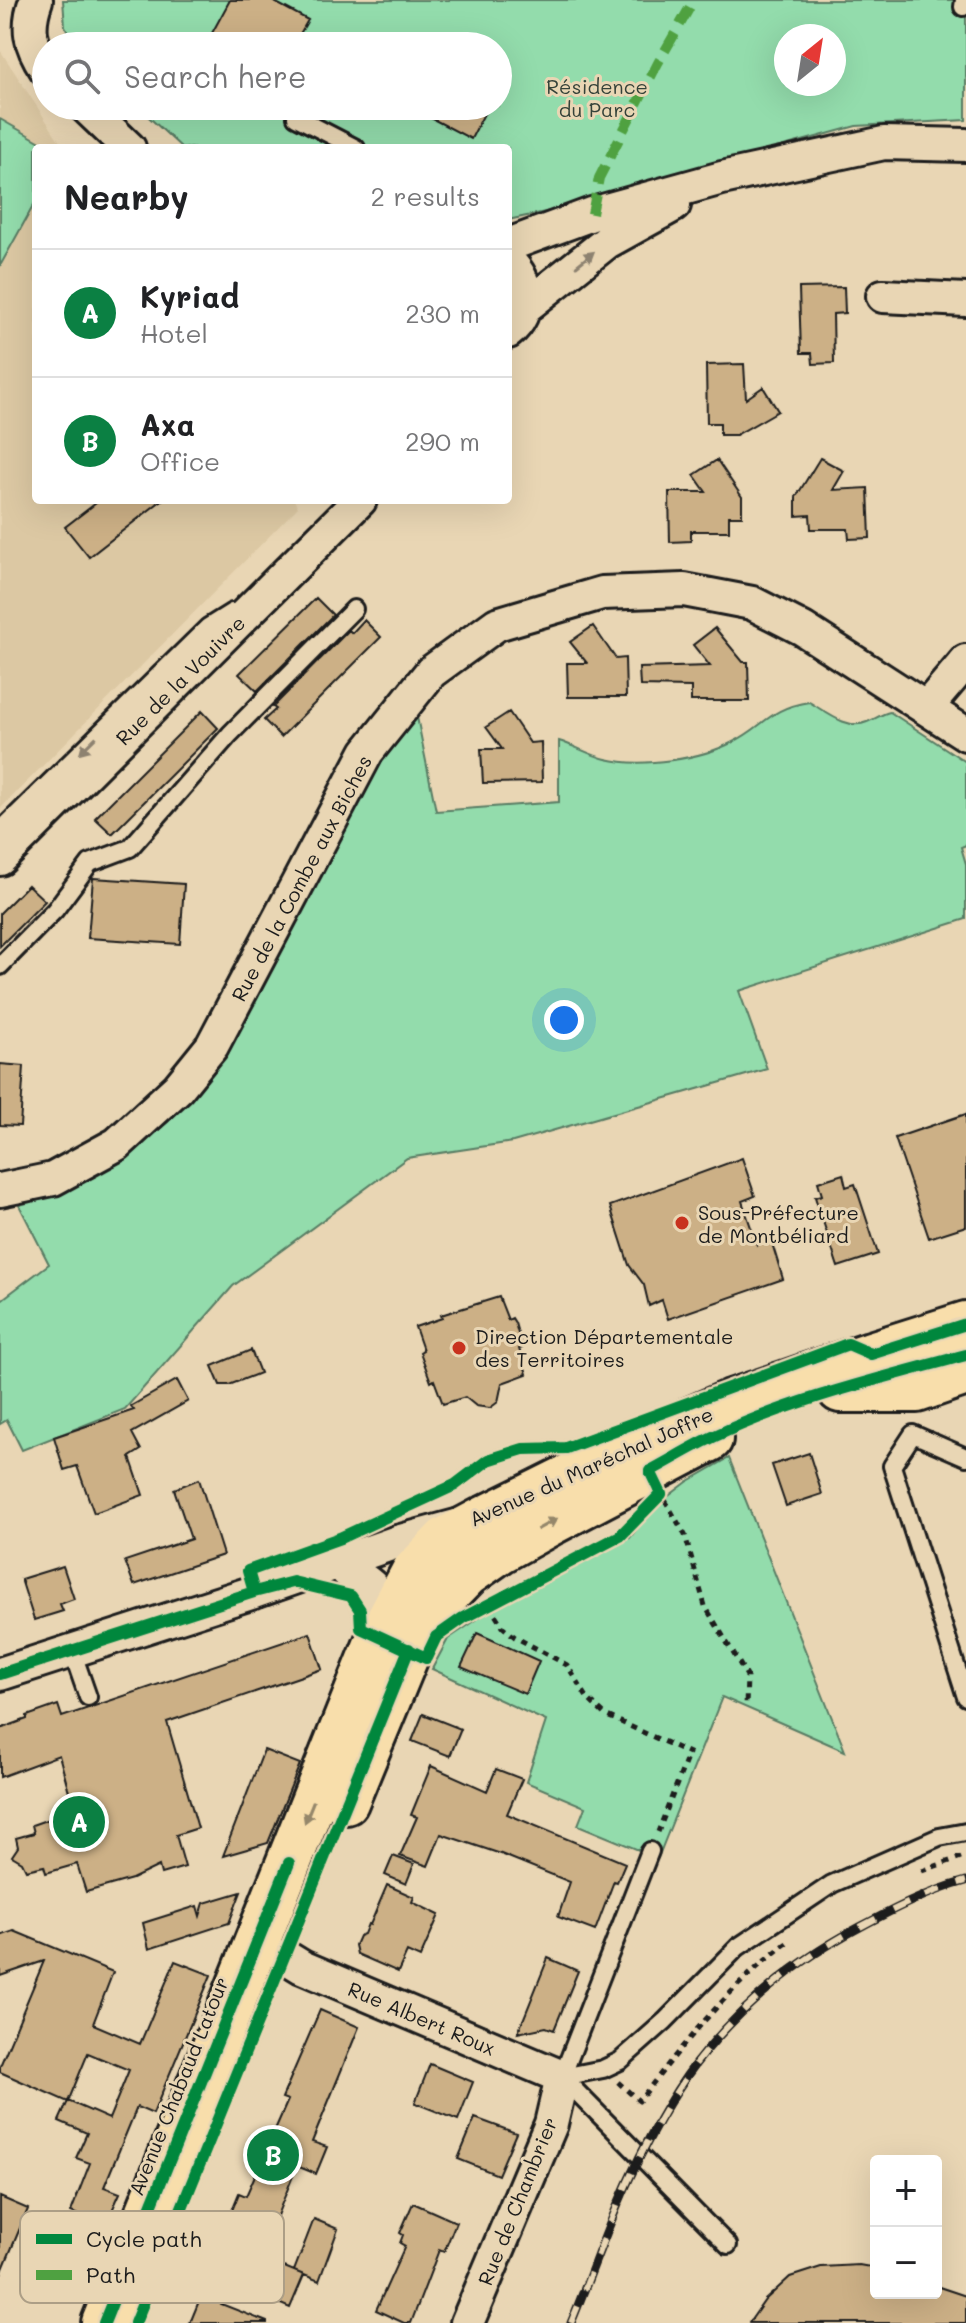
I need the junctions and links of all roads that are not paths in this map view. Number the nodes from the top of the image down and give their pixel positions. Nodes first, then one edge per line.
1 (27, 5) edge
2 (32, 44) edge
3 (100, 120) edge
4 (302, 120) edge
5 (125, 144) edge
6 (348, 144) edge
7 (966, 145) edge
8 (722, 178) junction
9 (512, 244) edge
10 (512, 265) edge
11 (883, 296) dead end
12 (966, 300) edge
13 (516, 320) edge
14 (356, 504) edge
15 (274, 585) junction
16 (354, 609) dead end
17 (966, 661) edge
18 (927, 707) junction
19 (966, 734) edge
20 (0, 831) edge
21 (0, 859) edge
22 (0, 966) edge
23 (0, 1190) edge
24 (966, 1324) edge
25 (966, 1355) edge
26 (966, 1373) edge
27 (840, 1390) junction
28 (966, 1457) edge
29 (493, 1535) junction
30 (405, 1558) junction
31 (347, 1571) junction
32 (254, 1592) junction
33 (394, 1642) junction
34 (72, 1651) junction
35 (0, 1674) edge
36 (88, 1697) dead end
37 (966, 1697) edge
38 (352, 1788) junction
39 (966, 1832) edge
40 (650, 1851) road end
41 (284, 1956) junction
42 (562, 2077) junction
43 (152, 2211) edge
44 (180, 2211) edge
45 (728, 2245) dead end
46 (113, 2303) edge
47 (143, 2303) edge
48 (104, 2323) edge
49 (135, 2323) edge
50 (467, 2323) edge

1 - 2 street
3 - 5 street
4 - 6 lane
7 - 8 street
8 - 9 street
13 -> 8 street
10 - 13 street
11 - 12 street
14 - 15 street, Rue de la Vouivre
15 -> 20 lane
15 - 21 street, Rue de la Vouivre
16 - 22 lane
17 - 18 street
18 - 19 street, Rue de la Combe aux Biches
18 - 23 street, Rue de la Combe aux Biches
24 - 29 main road, Avenue du Maréchal Joffre
25 - 27 main road, Avenue du Maréchal Joffre
26 - 27 main road
29 -> 27 main road, Avenue du Maréchal Joffre
28 - 37 lane
29 - 30 street, Avenue du Maréchal Joffre
29 - 30 main road, Avenue Chabaud Latour
29 - 33 main road, Avenue du Maréchal Joffre
30 - 31 street, Avenue du Maréchal Joffre
30 - 32 street, Avenue du Maréchal Joffre
30 - 33 main road, Avenue Chabaud Latour
30 - 38 street
31 - 32 street, Avenue du Maréchal Joffre
31 - 33 street, Avenue Chabaud Latour
32 - 34 street, Avenue du Maréchal Joffre
33 - 38 main road, Avenue Chabaud Latour
33 -> 43 main road, Avenue Chabaud Latour
34 - 35 street, Avenue du Maréchal Joffre
34 - 36 lane
38 - 41 main road, Avenue Chabaud Latour
39 - 42 lane
40 - 42 lane
41 - 42 street, Rue Albert Roux
41 - 44 main road, Avenue Chabaud Latour
42 - 45 lane
42 - 50 street, Rue de Chambrier
46 -> 48 main road, Avenue Chabaud Latour
47 - 49 main road, Avenue Chabaud Latour

